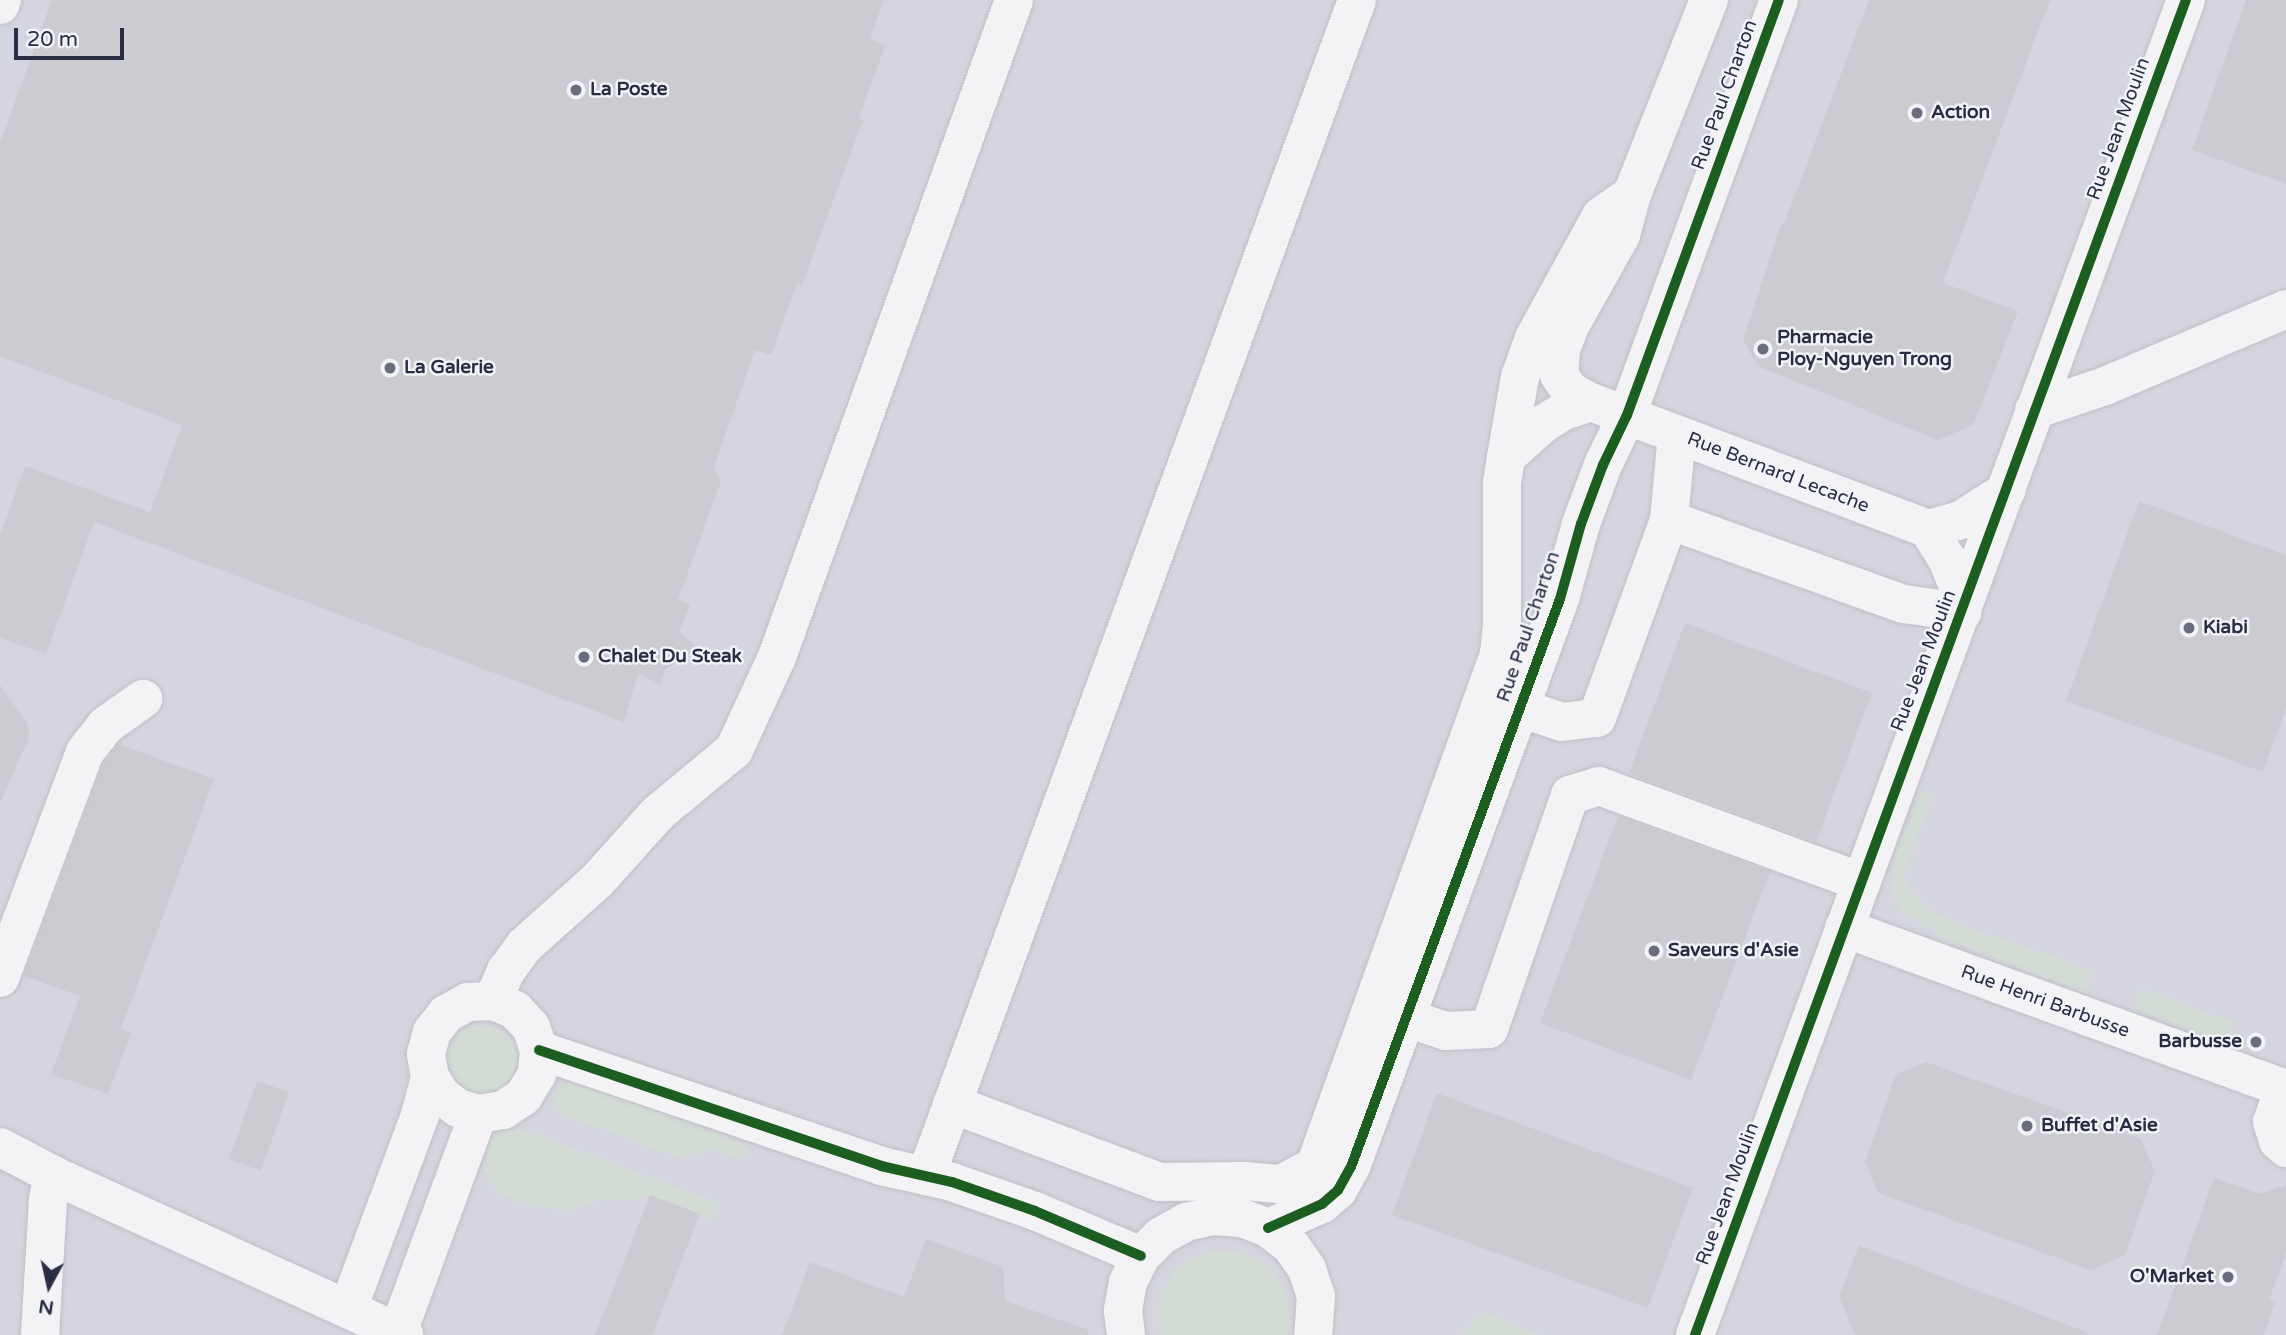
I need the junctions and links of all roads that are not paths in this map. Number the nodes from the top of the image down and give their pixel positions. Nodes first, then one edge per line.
1 (1014, 0) edge
2 (1357, 0) edge
3 (1709, 0) edge
4 (1779, 0) edge
5 (2186, 0) edge
6 (1632, 194) junction
7 (2286, 309) edge
8 (1591, 402) junction
9 (2034, 410) junction
10 (1627, 415) junction
11 (1677, 434) junction
12 (1506, 457) junction
13 (2006, 491) junction
14 (1669, 520) junction
15 (1928, 529) junction
16 (1962, 612) junction
17 (142, 699) dead end
18 (1520, 708) junction
19 (1861, 882) junction
20 (1844, 928) junction
21 (0, 978) edge
22 (493, 1001) junction
23 (1406, 1018) junction
24 (539, 1050) junction
25 (430, 1077) junction
26 (2285, 1089) edge
27 (952, 1104) junction
28 (478, 1114) junction
29 (0, 1147) edge
30 (2286, 1148) edge
31 (53, 1175) junction
32 (926, 1176) junction
33 (1268, 1228) junction
34 (1142, 1256) junction
35 (348, 1309) junction
36 (401, 1334) edge
37 (40, 1335) edge
38 (1126, 1335) edge
39 (1313, 1335) edge
40 (1695, 1335) edge

1 - 22 street
2 - 27 street
3 - 6 street
4 - 10 street, Rue Paul Charton
5 - 9 street, Rue Jean Moulin
6 - 8 street, Rue Bernard Lecache
6 - 12 street
7 - 9 street
8 - 10 street, Rue Bernard Lecache
8 - 12 street
9 - 13 street, Rue Jean Moulin
10 - 11 street, Rue Bernard Lecache
10 - 18 street, Rue Paul Charton
11 - 14 street
11 - 15 street, Rue Bernard Lecache
12 - 27 street
13 - 15 street
13 - 16 street, Rue Jean Moulin
14 - 16 street
14 - 18 street
15 - 16 street
16 - 19 street, Rue Jean Moulin
17 - 21 street
18 - 23 street, Rue Paul Charton
19 - 20 street, Rue Jean Moulin
19 - 23 street
20 - 26 street, Rue Henri Barbusse
20 - 40 street, Rue Jean Moulin
22 - 24 street
22 - 25 street
23 - 33 street, Rue Paul Charton
24 - 28 street
24 - 32 street
25 - 28 street
25 - 35 street
26 - 30 street
27 - 32 street
28 - 36 street
29 - 31 street
31 - 35 street
31 - 37 street
32 - 34 street
33 - 34 street
33 - 39 street
34 - 38 street
35 - 36 street

